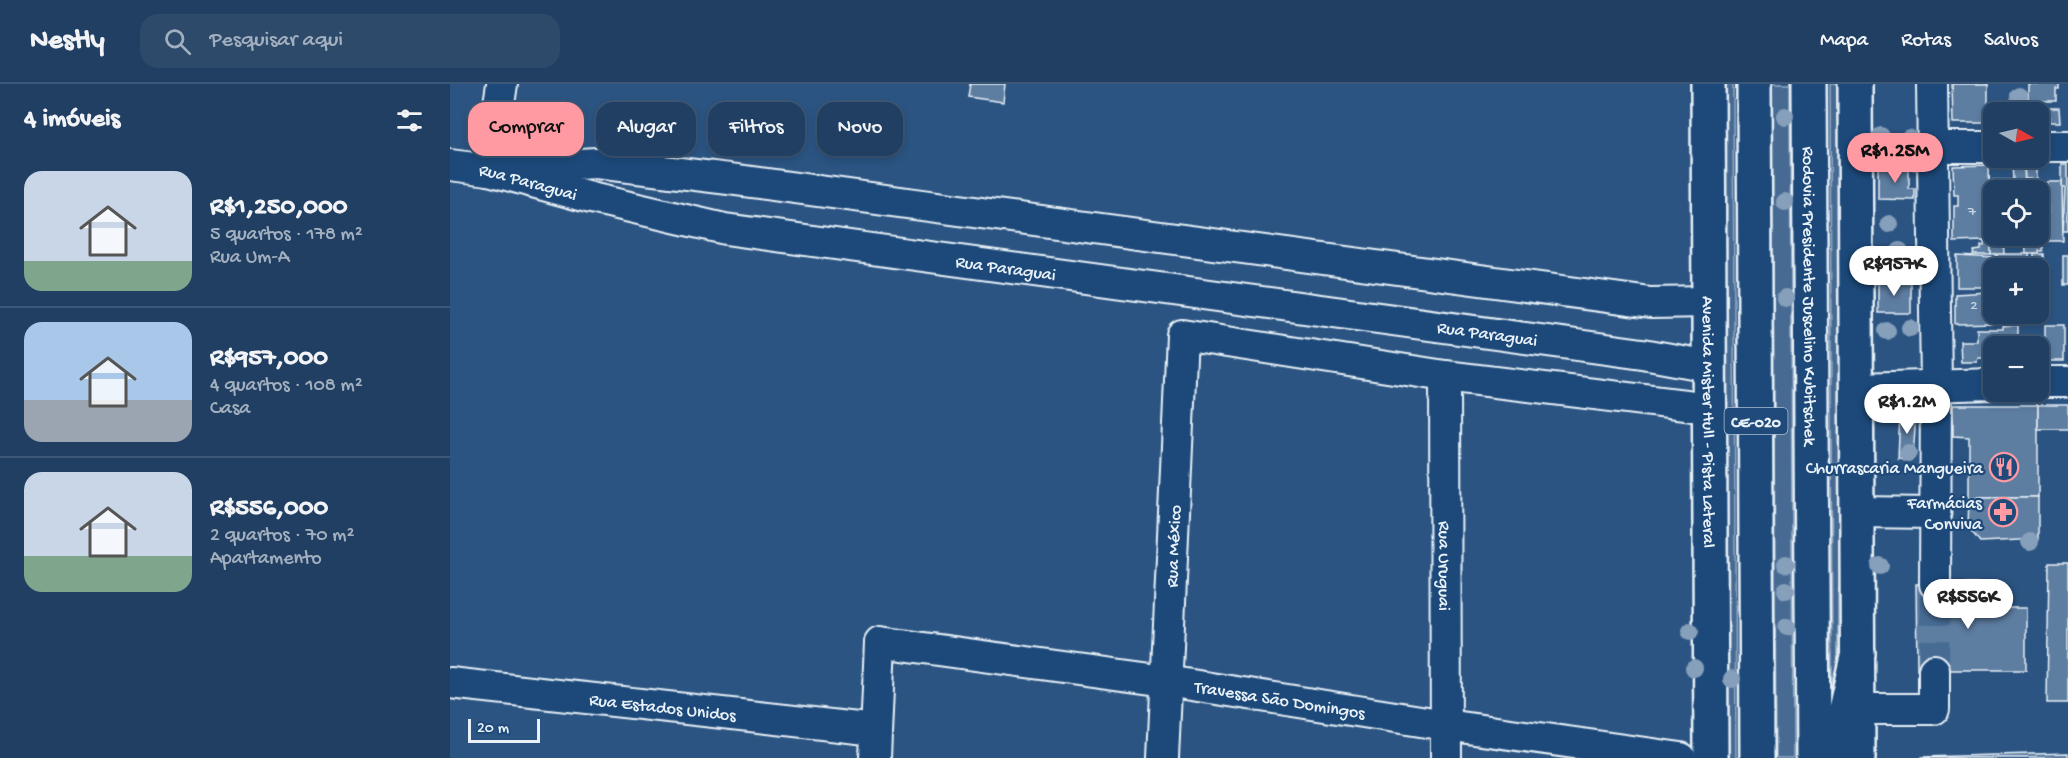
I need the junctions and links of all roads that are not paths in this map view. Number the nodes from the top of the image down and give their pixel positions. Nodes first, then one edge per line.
1 (502, 84) edge
2 (1708, 84) edge
3 (1754, 84) edge
4 (1809, 84) edge
5 (1855, 84) edge
6 (1932, 84) edge
7 (2049, 146) edge
8 (2068, 146) edge
9 (1932, 147) junction
10 (1983, 147) edge
11 (450, 165) edge
12 (489, 170) junction
13 (1709, 302) junction
14 (1709, 366) junction
15 (1445, 376) junction
16 (2049, 382) edge
17 (2068, 382) edge
18 (1983, 384) edge
19 (1936, 386) junction
20 (1857, 388) junction
21 (1710, 408) junction
22 (1858, 512) junction
23 (1935, 513) junction
24 (1935, 584) tunnel mouth
25 (1858, 653) junction
26 (1934, 670) tunnel mouth
27 (1166, 681) junction
28 (450, 683) edge
29 (1858, 709) junction
30 (1446, 725) junction
31 (875, 744) edge
32 (1163, 758) edge
33 (1446, 758) edge
34 (1681, 758) edge
35 (1711, 758) edge
36 (1757, 758) edge
37 (1813, 758) edge
38 (1834, 758) edge
39 (1858, 758) edge

1 - 12 street
2 - 13 main road, Avenida Mister Hull - Pista Lateral
3 - 36 main road, CE-020
4 - 37 main road, Rodovia Presidente Juscelino Kubitschek / CE-020
5 - 20 main road
6 - 9 street
7 - 8 street
9 - 10 street
9 - 19 street
11 - 12 street
12 - 13 street, Rua Paraguai
12 - 14 street, Rua Paraguai
13 - 14 main road, Avenida Mister Hull - Pista Lateral
14 - 21 main road, Avenida Mister Hull - Pista Lateral
15 - 21 street
15 - 27 street, Rua México
15 - 30 street, Rua Uruguai
16 - 17 street
18 - 19 street
19 - 20 street
19 - 23 street
20 - 22 main road
21 - 35 main road, Avenida Mister Hull - Pista Lateral
22 - 23 street
22 - 25 main road
23 - 24 street
25 - 29 main road
25 - 38 main road
26 - 29 street
27 - 30 street, Travessa São Domingos
27 - 31 street, Travessa São Domingos
27 - 32 street, Rua México
28 - 31 street, Rua Estados Unidos
29 - 39 main road
30 - 33 street, Rua Uruguai
30 - 34 street, Travessa São Domingos

